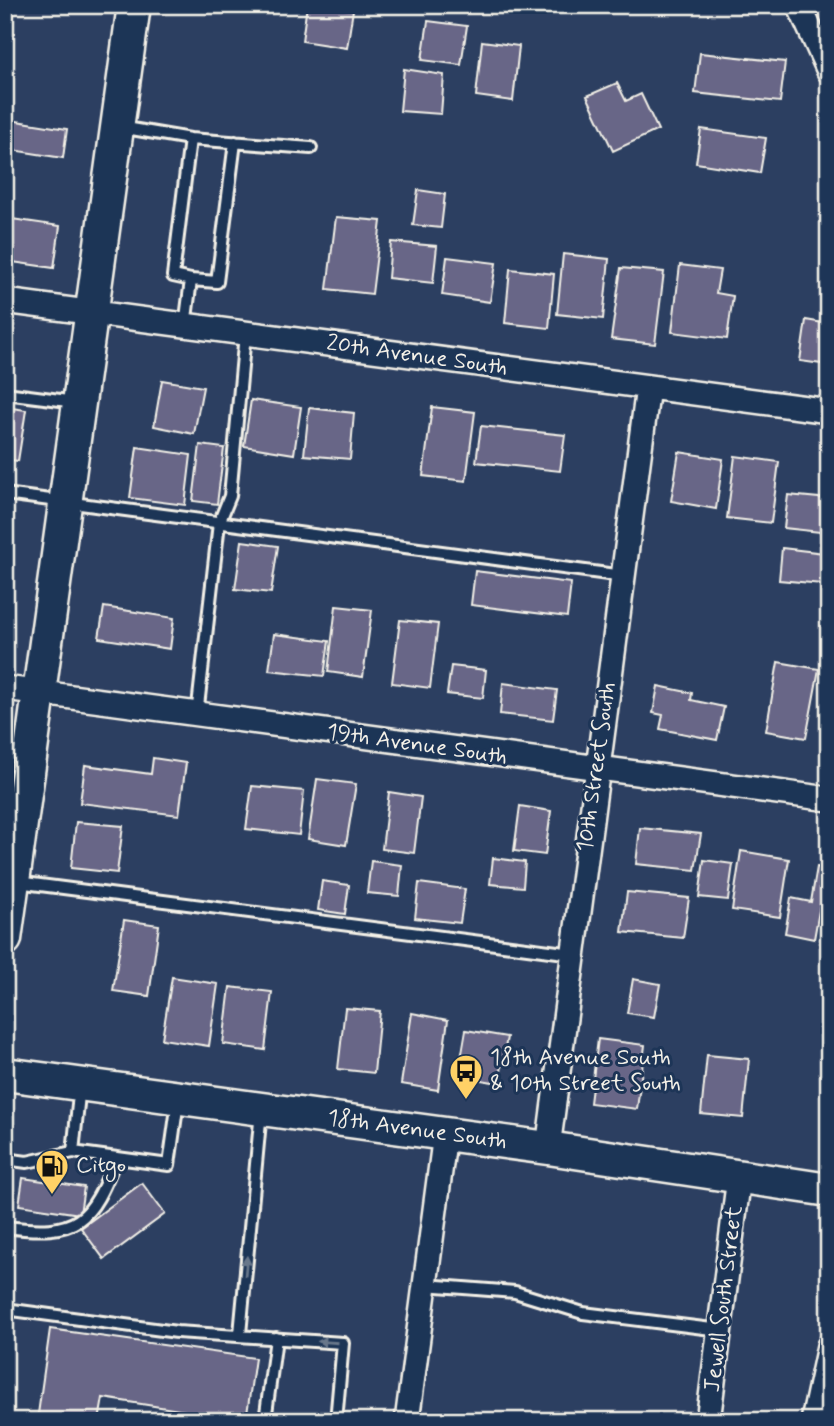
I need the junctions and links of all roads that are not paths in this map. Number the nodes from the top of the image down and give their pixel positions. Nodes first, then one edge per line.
1 (134, 5) edge
2 (799, 5) edge
3 (829, 71) edge
4 (117, 126) junction
5 (190, 139) junction
6 (235, 142) junction
7 (311, 148) dead end
8 (191, 280) junction
9 (5, 301) edge
10 (91, 313) junction
11 (185, 326) junction
12 (246, 334) junction
13 (648, 387) junction
14 (5, 393) edge
15 (79, 403) junction
16 (829, 411) edge
17 (5, 494) edge
18 (65, 502) junction
19 (219, 523) junction
20 (623, 576) junction
21 (5, 688) edge
22 (39, 693) junction
23 (197, 715) junction
24 (597, 770) junction
25 (829, 799) edge
26 (9, 881) edge
27 (5, 939) edge
28 (573, 954) junction
29 (5, 1074) edge
30 (80, 1085) junction
31 (178, 1098) junction
32 (261, 1111) junction
33 (445, 1134) junction
34 (548, 1148) junction
35 (73, 1152) junction
36 (116, 1158) junction
37 (5, 1159) edge
38 (739, 1177) junction
39 (829, 1190) edge
40 (5, 1227) edge
41 (425, 1285) junction
42 (5, 1309) edge
43 (720, 1330) junction
44 (240, 1334) junction
45 (276, 1338) junction
46 (829, 1346) edge
47 (265, 1421) edge
48 (336, 1421) edge
49 (407, 1421) edge
50 (708, 1421) edge
51 (813, 1421) edge

1 - 4 main road
2 - 3 street
4 - 5 lane
4 - 10 main road
5 - 6 lane
5 - 8 lane
6 - 7 lane
6 - 8 lane
8 - 11 lane
9 - 10 street, 20th Avenue South
10 - 11 street, 20th Avenue South
10 - 15 main road
11 - 12 street, 20th Avenue South
12 - 13 street, 20th Avenue South
12 - 19 lane
13 - 16 street, 20th Avenue South
13 - 20 street, 10th Street South
14 - 15 lane
15 - 18 main road
17 - 18 lane
18 - 19 lane
18 - 22 main road
19 - 20 lane
19 - 23 lane
20 - 24 street, 10th Street South
21 - 22 street, 19th Avenue South
22 - 23 street, 19th Avenue South
22 - 26 main road
23 - 24 street, 19th Avenue South
24 - 25 street, 19th Avenue South
24 - 28 street, 10th Street South
26 - 27 main road
26 - 28 lane
28 - 34 street, 10th Street South
29 - 30 main road, 18th Avenue South
30 - 31 main road, 18th Avenue South
30 - 35 lane
31 - 32 main road, 18th Avenue South
31 - 36 lane
32 - 33 main road, 18th Avenue South
44 -> 32 lane
33 - 34 main road, 18th Avenue South
33 - 41 street
34 - 38 main road, 18th Avenue South
35 - 36 lane
35 - 37 lane
36 - 40 lane
38 - 39 main road, 18th Avenue South
38 - 43 street, Jewell South Street
41 - 43 lane
41 - 49 street
42 - 44 lane
43 - 50 street, Jewell South Street
44 - 45 lane
45 - 47 lane
48 -> 45 lane
46 - 51 street

